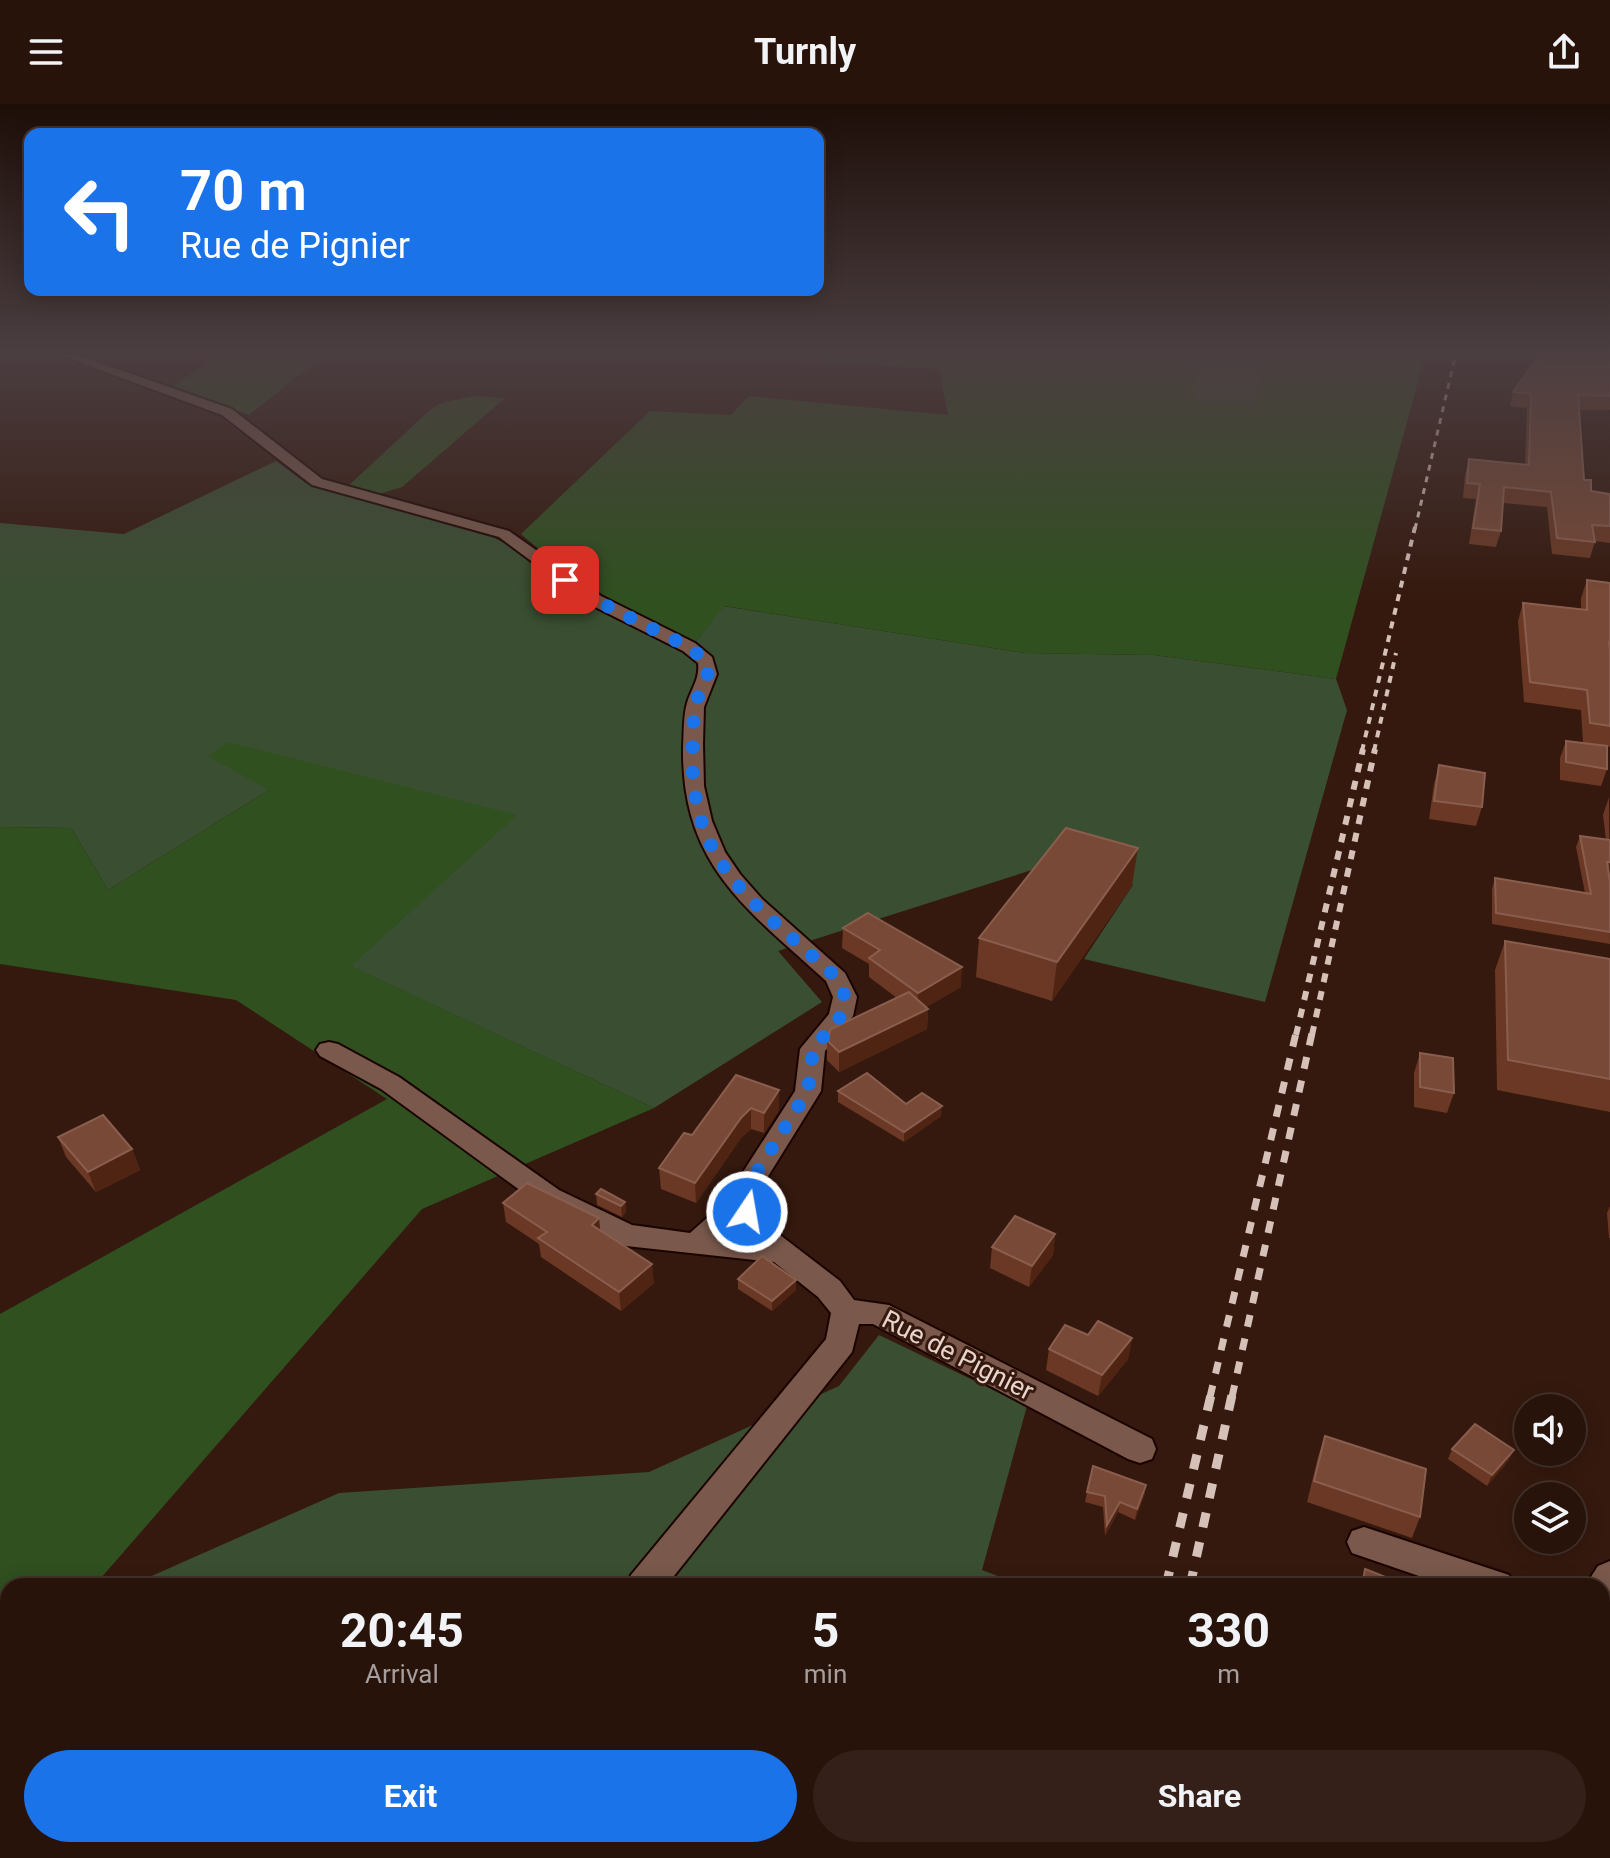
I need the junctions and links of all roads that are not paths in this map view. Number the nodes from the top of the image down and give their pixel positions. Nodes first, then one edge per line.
1 (260, 435) edge
2 (329, 1050) dead end
3 (747, 1212) junction
4 (696, 1244) junction
5 (777, 1251) junction
6 (846, 1311) junction
7 (1140, 1449) dead end
8 (1364, 1542) dead end
9 (650, 1578) edge
10 (1472, 1578) edge

1 - 3 street
2 - 4 street
3 - 4 street
3 - 5 street, Rue de Pignier
4 - 5 street
5 - 6 street, Rue de Pignier
6 - 7 street, Rue de Pignier
6 - 9 street
8 - 10 street

